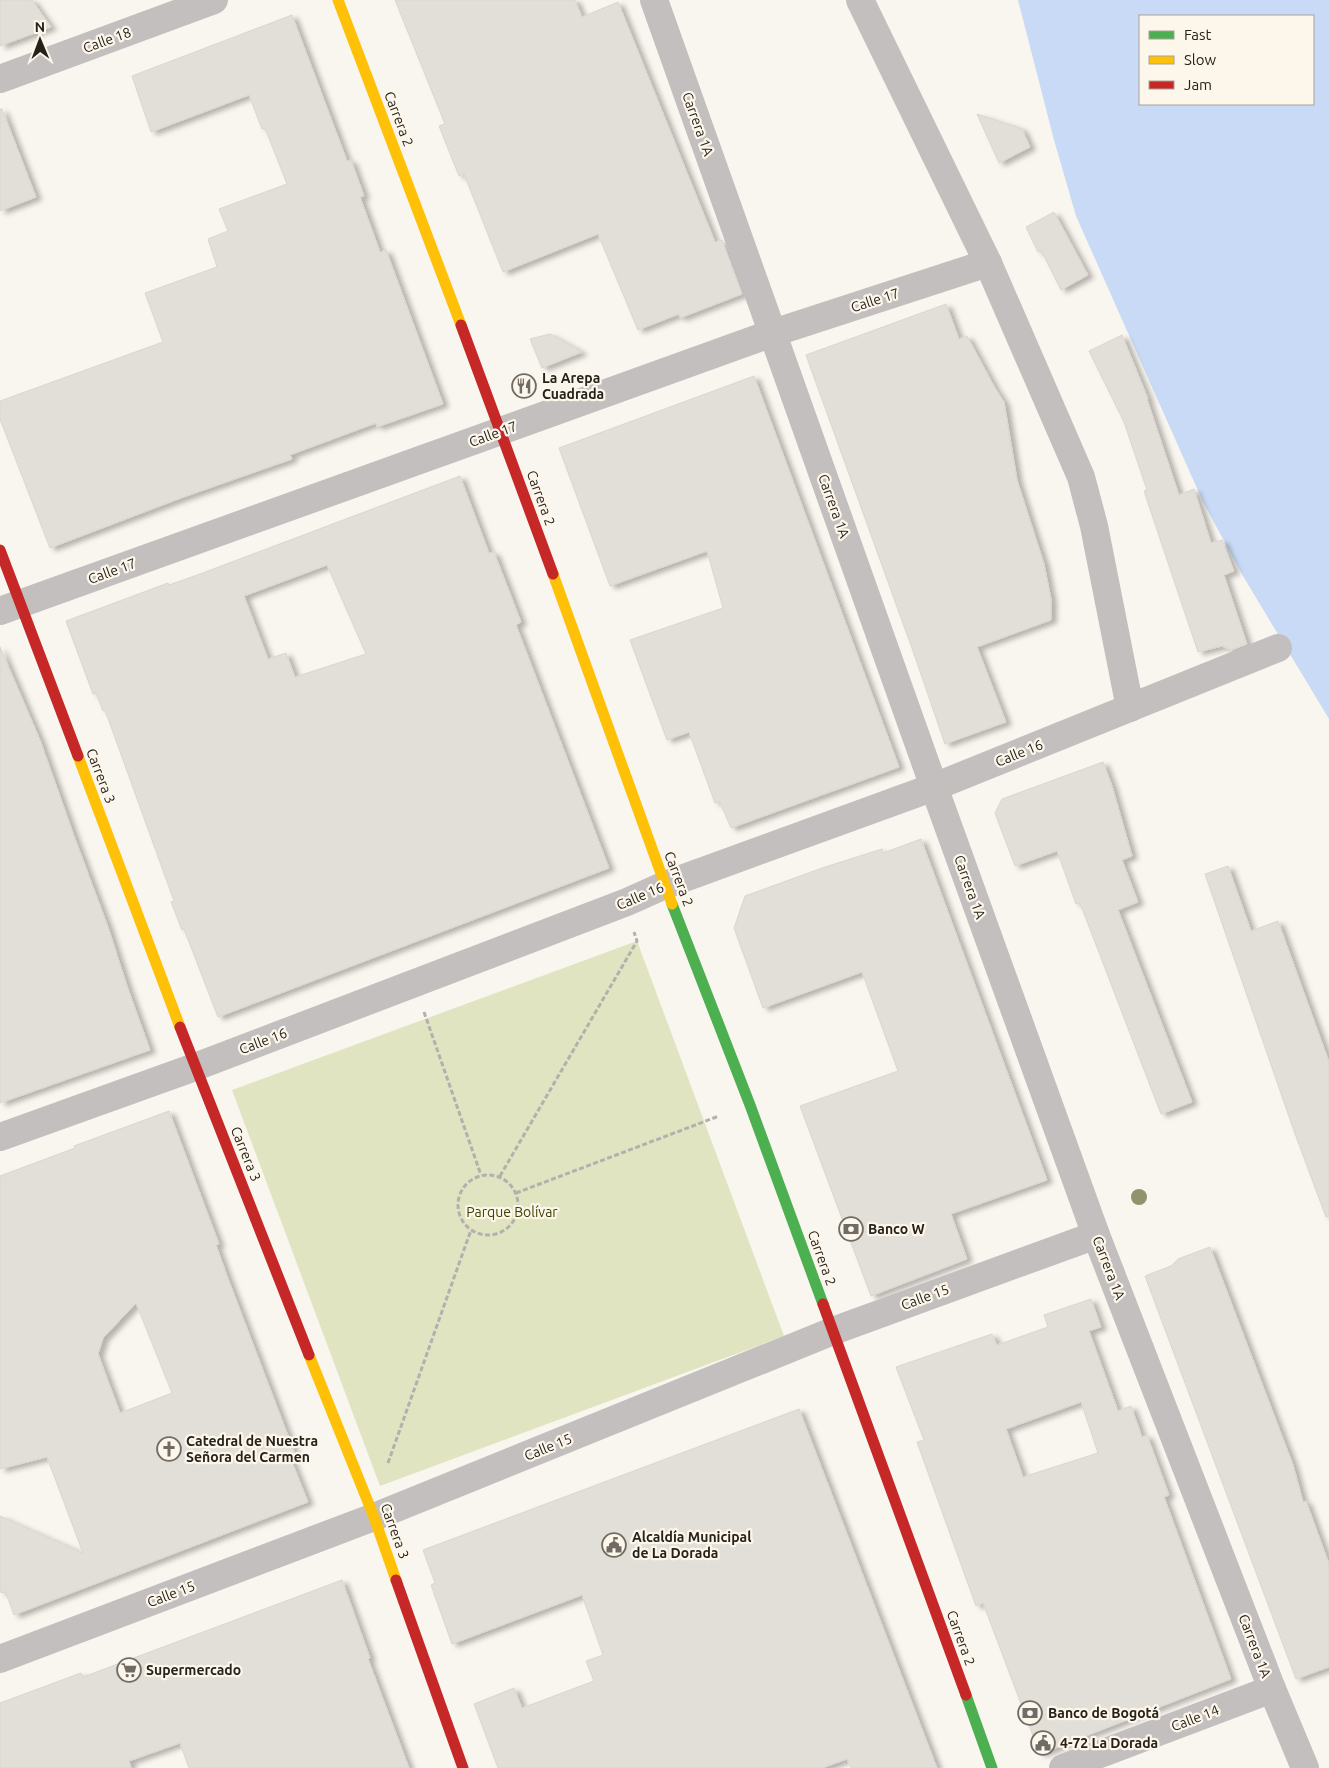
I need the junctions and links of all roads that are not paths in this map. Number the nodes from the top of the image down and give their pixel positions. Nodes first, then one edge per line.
1 (214, 0) edge
2 (338, 0) edge
3 (654, 0) edge
4 (860, 0) edge
5 (0, 79) edge
6 (988, 263) junction
7 (773, 333) junction
8 (501, 431) junction
9 (0, 550) edge
10 (10, 608) edge
11 (1278, 648) dead end
12 (1130, 708) junction
13 (934, 787) junction
14 (665, 885) junction
15 (195, 1067) junction
16 (0, 1137) edge
17 (1096, 1235) junction
18 (833, 1331) junction
19 (374, 1517) junction
20 (0, 1658) edge
21 (1272, 1689) junction
22 (464, 1768) edge
23 (992, 1768) edge
24 (1063, 1768) edge
25 (1304, 1768) edge

1 - 5 street, Calle 18
2 - 8 main road, Carrera 2
3 - 7 street, Carrera 1A
4 - 6 street
6 - 7 street, Calle 17
6 - 12 street
7 - 8 street, Calle 17
7 - 13 street, Carrera 1A
8 - 10 street, Calle 17
8 - 14 main road, Carrera 2
9 - 10 main road, Carrera 3
10 - 15 main road, Carrera 3
11 - 12 street, Calle 16
12 - 13 street, Calle 16
13 - 14 street, Calle 16
13 - 17 street, Carrera 1A
14 - 15 street, Calle 16
14 - 18 main road, Carrera 2
15 - 16 street, Calle 16
15 - 19 main road, Carrera 3
17 - 18 street, Calle 15
17 - 21 street, Carrera 1A
18 - 19 street, Calle 15
18 - 23 main road, Carrera 2
19 - 20 street, Calle 15
19 - 22 main road, Carrera 3
21 - 24 street, Calle 14
21 - 25 street, Carrera 1A

